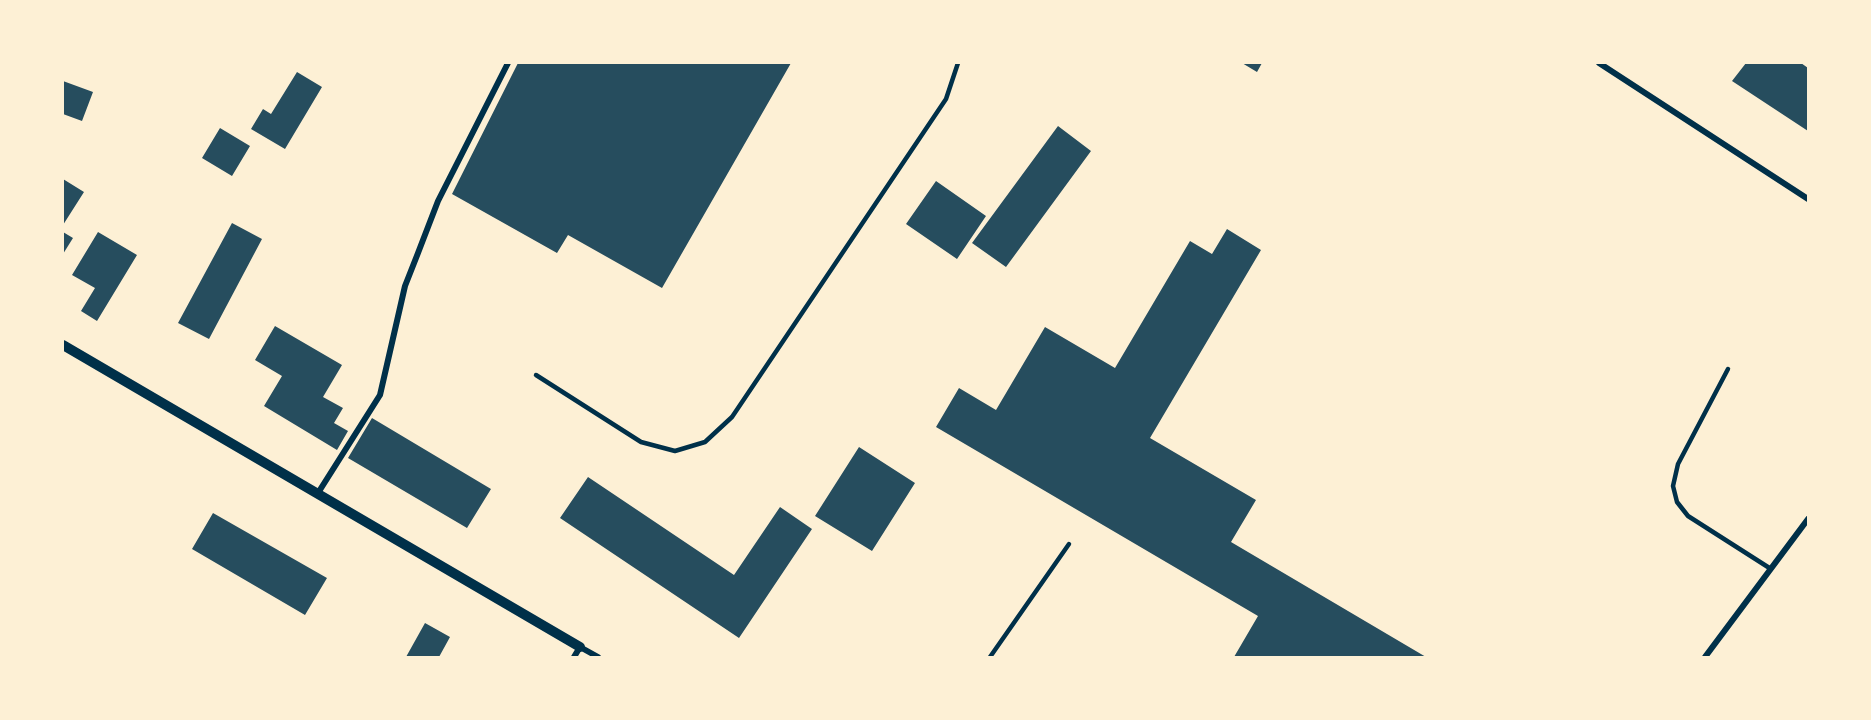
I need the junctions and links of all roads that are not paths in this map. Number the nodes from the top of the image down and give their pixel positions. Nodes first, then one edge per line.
1 (508, 63) edge
2 (958, 63) edge
3 (1599, 63) edge
4 (1808, 199) edge
5 (63, 345) edge
6 (1728, 369) dead end
7 (536, 375) dead end
8 (318, 494) junction
9 (1808, 519) edge
10 (1069, 544) dead end
11 (1771, 569) junction
12 (580, 646) junction
13 (574, 657) edge
14 (597, 657) edge
15 (990, 657) edge
16 (1705, 657) edge

1 - 8 street
2 - 7 lane
3 - 4 street
5 - 8 street
6 - 11 lane
8 - 12 street
9 - 11 street
10 - 15 lane
11 - 16 street
12 - 13 street
12 - 14 street

